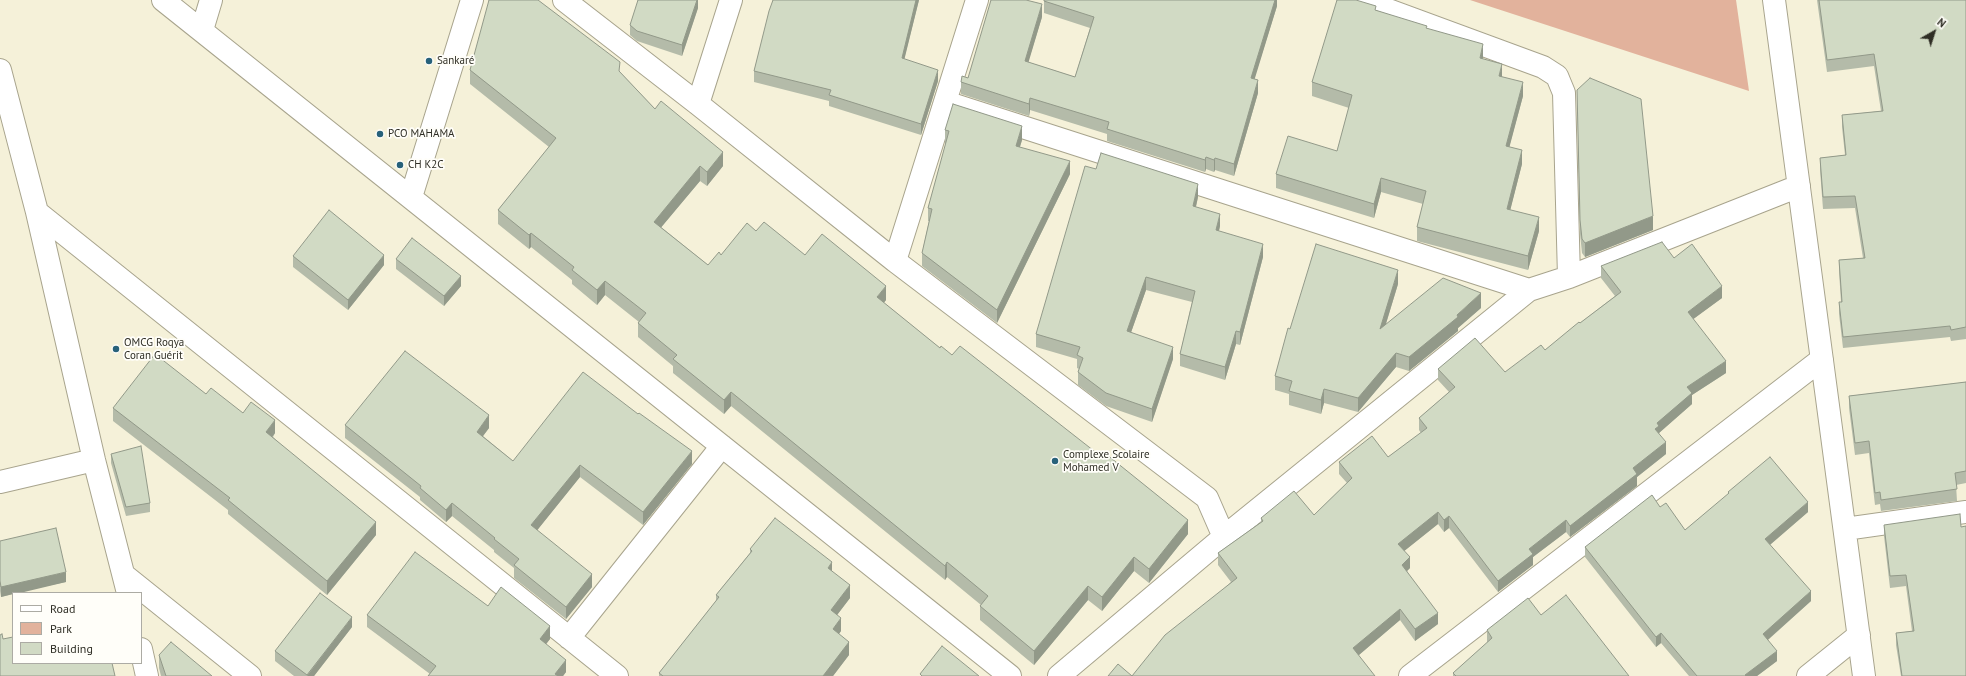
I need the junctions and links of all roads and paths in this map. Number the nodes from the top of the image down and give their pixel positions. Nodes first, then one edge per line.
1 (164, 0) edge
2 (211, 0) edge
3 (472, 0) edge
4 (564, 0) edge
5 (731, 0) edge
6 (977, 0) edge
7 (1361, 0) edge
8 (1774, 0) edge
9 (202, 30) junction
10 (0, 70) edge
11 (945, 102) junction
12 (698, 104) junction
13 (1799, 186) junction
14 (411, 197) junction
15 (37, 212) junction
16 (894, 262) junction
17 (1569, 277) junction
18 (1529, 290) junction
19 (1822, 359) junction
20 (722, 446) junction
21 (94, 460) junction
22 (0, 482) edge
23 (1966, 512) edge
24 (1845, 529) junction
25 (1224, 536) junction
26 (126, 584) edge
27 (137, 592) edge
28 (142, 596) edge
29 (1859, 635) junction
30 (569, 638) junction
31 (142, 654) edge
32 (147, 676) edge
33 (250, 676) edge
34 (617, 676) edge
35 (1010, 676) edge
36 (1059, 676) edge
37 (1410, 676) edge
38 (1808, 676) edge
39 (1864, 676) edge

1 - 9 street
2 - 9 street
3 - 14 street
4 - 12 street
5 - 12 street
6 - 11 street
7 - 17 street
8 - 13 street
9 - 14 street
10 - 15 street
11 - 16 street
11 - 18 street
12 - 16 street
13 - 17 street
13 - 19 street
14 - 20 street
15 - 21 street
15 - 30 street
16 - 25 street
17 - 18 street
18 - 25 street
19 - 24 street
19 - 37 street
20 - 30 street
20 - 35 street
21 - 22 street
21 - 26 street
23 - 24 street
24 - 29 street
25 - 36 street
26 - 27 street
28 - 33 street
29 - 38 street
29 - 39 street
30 - 34 street
31 - 32 street

